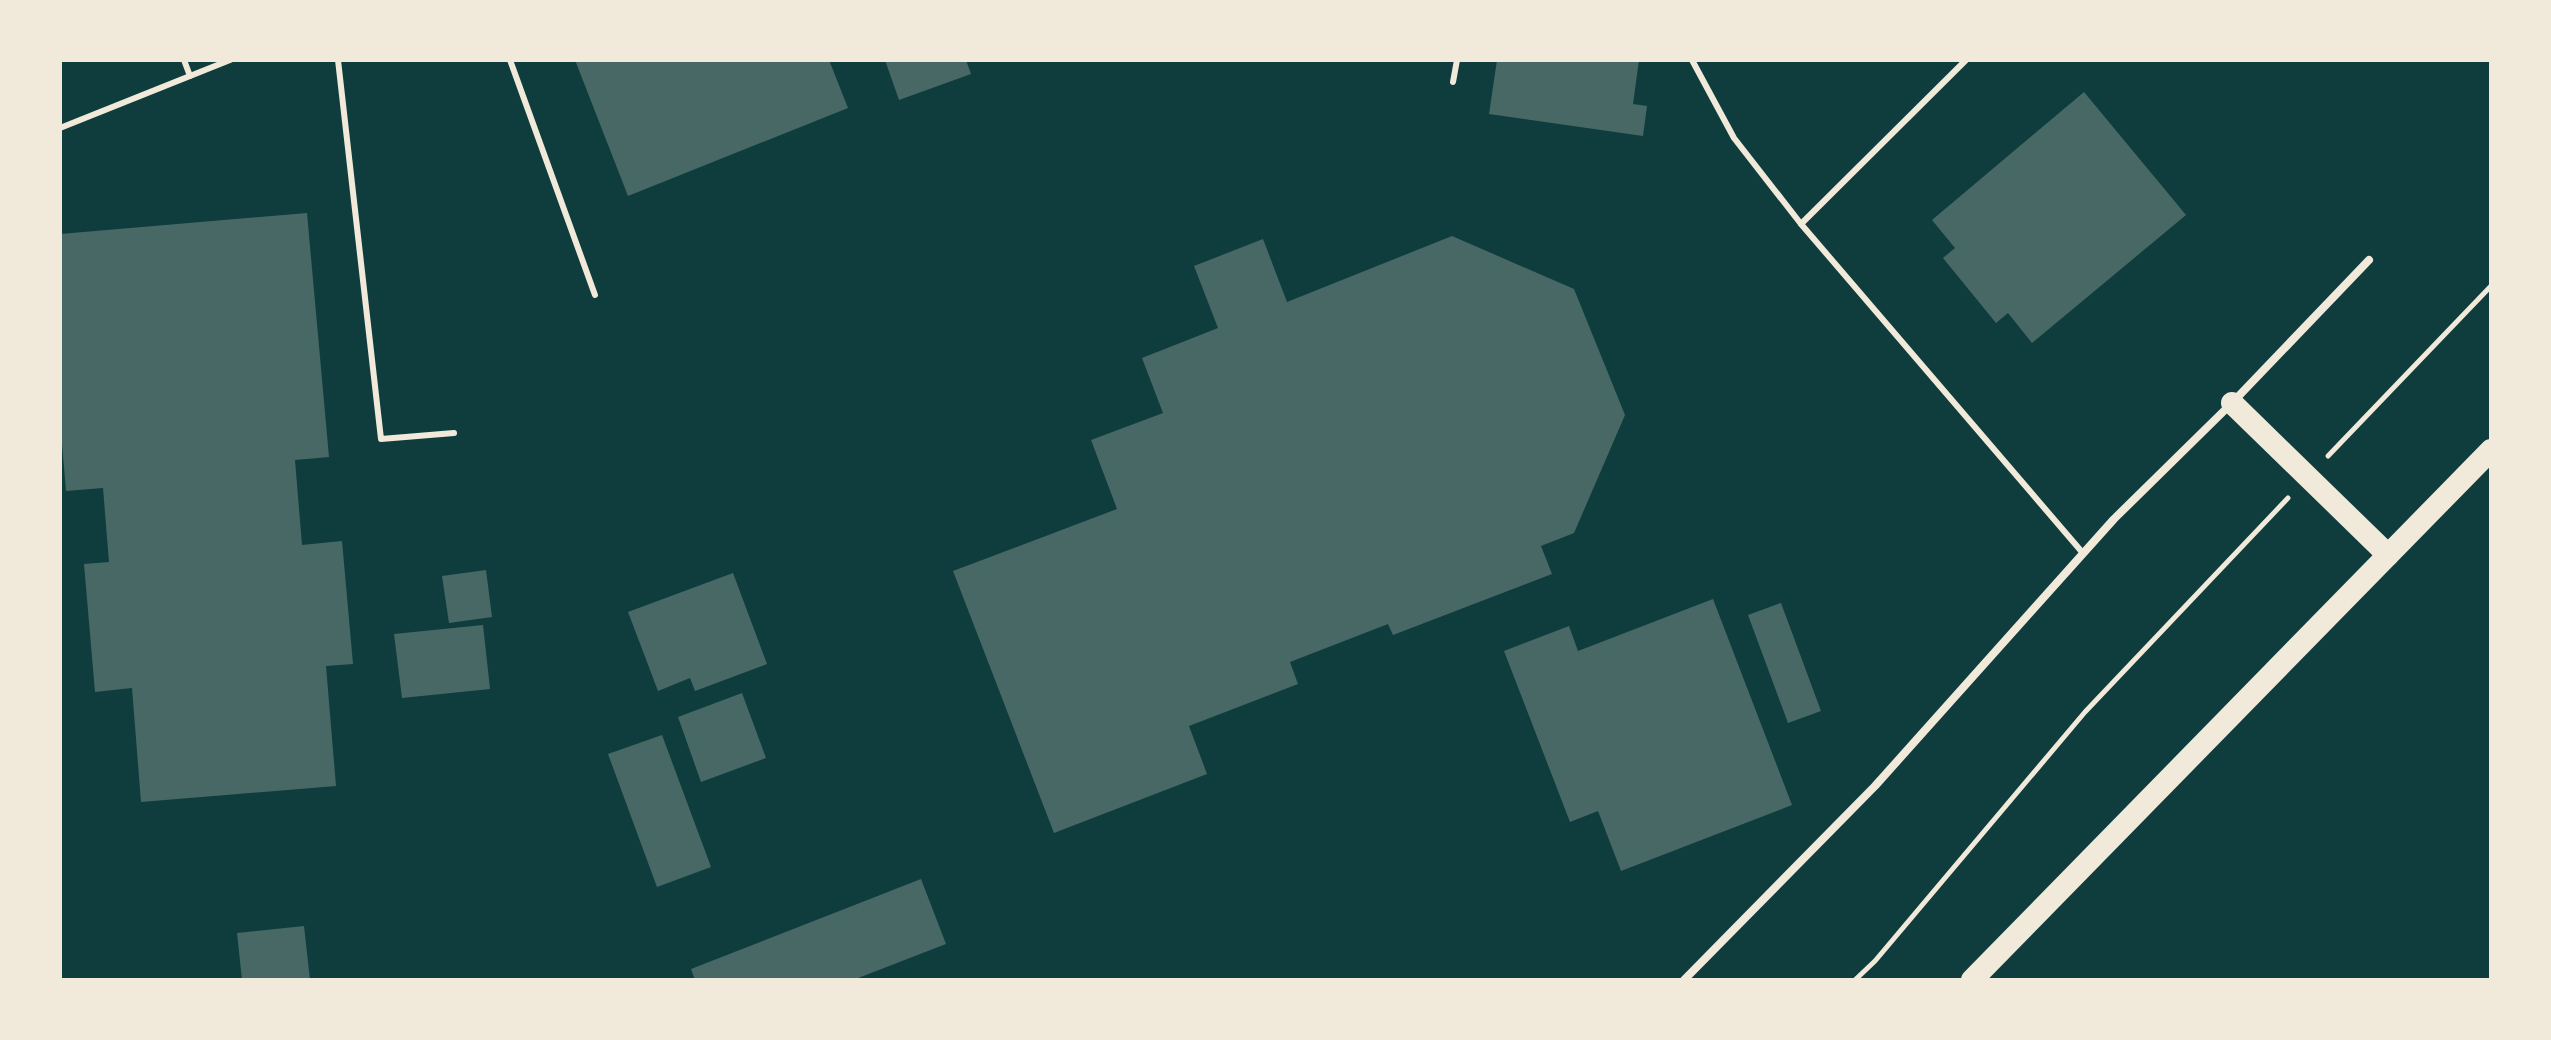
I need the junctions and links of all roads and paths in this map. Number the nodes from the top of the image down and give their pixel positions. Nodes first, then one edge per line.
1 (184, 60) edge
2 (230, 60) edge
3 (338, 60) edge
4 (510, 60) edge
5 (1457, 60) edge
6 (1692, 60) edge
7 (1966, 60) edge
8 (190, 76) junction
9 (1453, 82) dead end
10 (60, 128) edge
11 (1801, 224) junction
12 (2369, 260) dead end
13 (2491, 286) edge
14 (595, 295) dead end
15 (2232, 403) junction
16 (454, 433) dead end
17 (2491, 450) edge
18 (2308, 477) junction
19 (2082, 552) junction
20 (2388, 555) junction
21 (1684, 980) edge
22 (1855, 980) edge
23 (1972, 980) edge

1 - 8 lane
2 - 8 lane
3 - 16 lane
4 - 14 lane
5 - 9 lane
6 - 11 lane
7 - 11 lane
8 - 10 lane
11 - 19 lane
12 - 15 street
13 - 18 path
15 - 18 highway
15 - 19 street
17 - 20 highway
18 - 20 highway
18 - 22 path
19 - 21 street
20 - 23 highway

